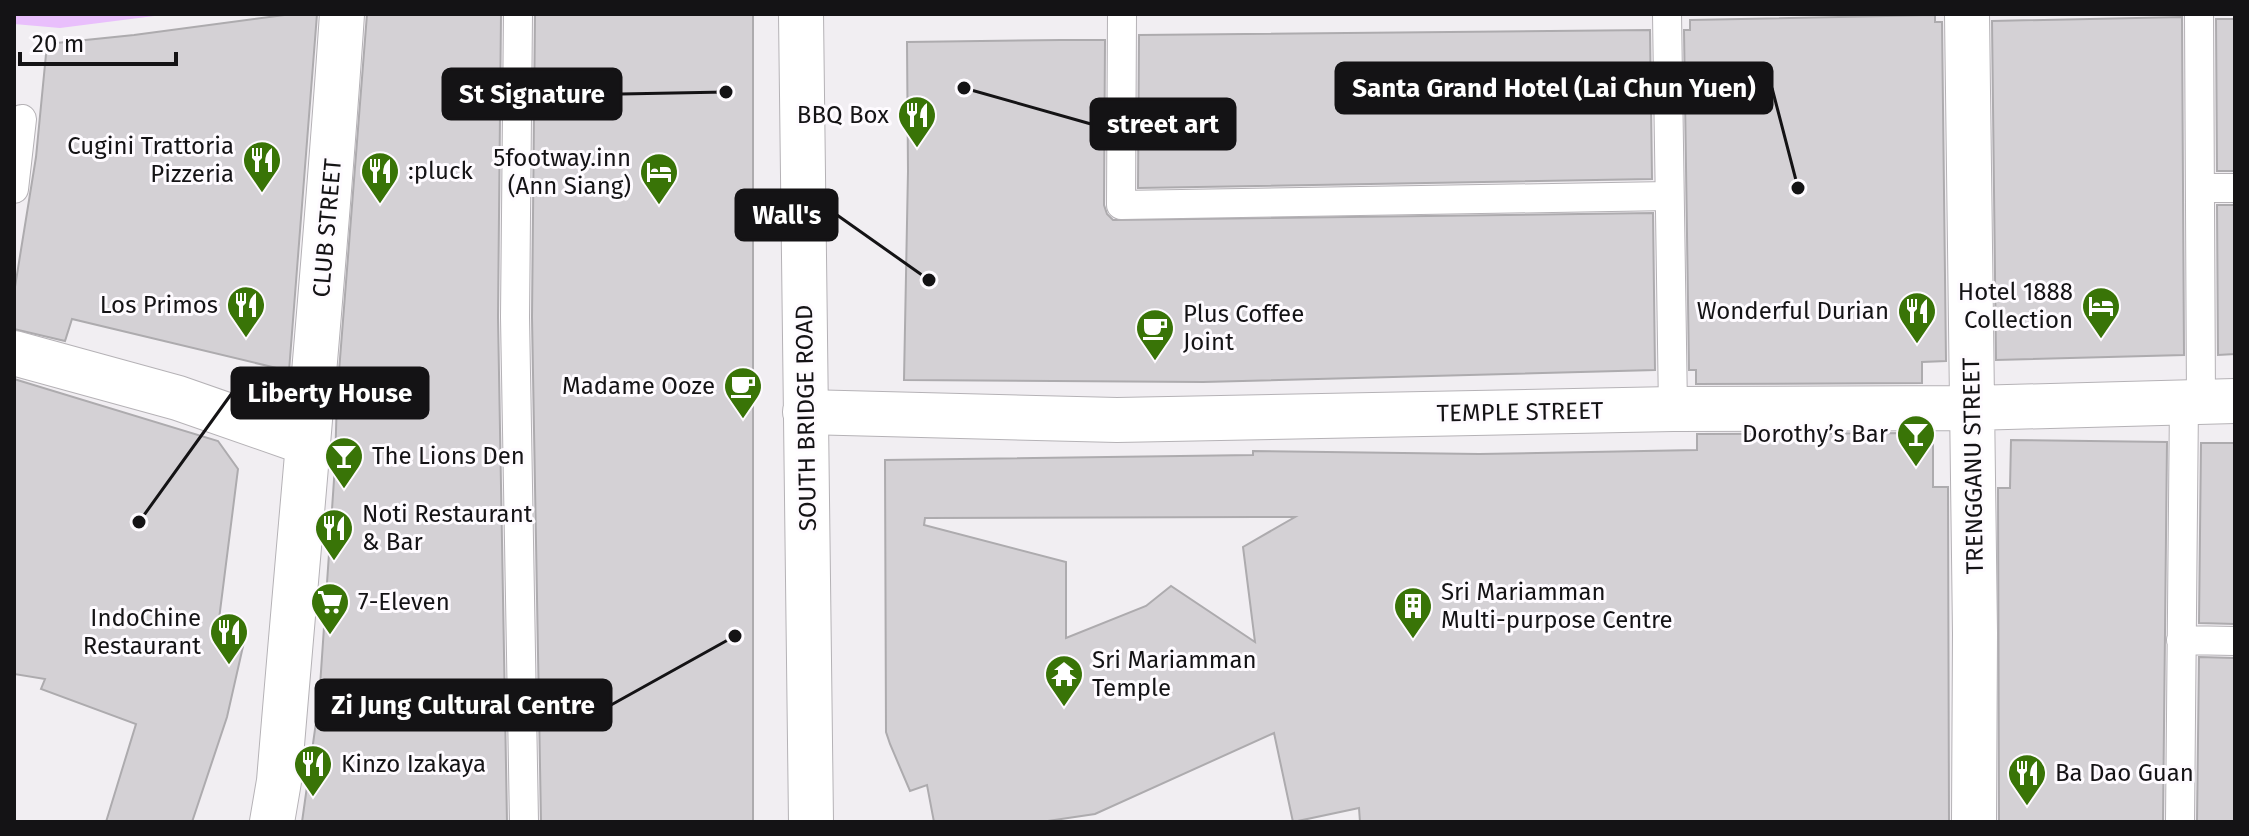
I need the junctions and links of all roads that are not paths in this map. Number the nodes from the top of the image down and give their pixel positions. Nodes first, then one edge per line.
1 (342, 14) edge
2 (518, 14) edge
3 (801, 14) edge
4 (1122, 14) edge
5 (1667, 14) edge
6 (1967, 14) edge
7 (2199, 14) edge
8 (22, 119) dead end
9 (2200, 188) junction
10 (2235, 188) edge
11 (14, 189) edge
12 (1669, 196) junction
13 (14, 353) edge
14 (2206, 401) edge
15 (1972, 408) junction
16 (1673, 409) junction
17 (805, 412) junction
18 (307, 443) junction
19 (2181, 640) junction
20 (2235, 641) edge
21 (272, 822) edge
22 (524, 822) edge
23 (811, 822) edge
24 (1974, 822) edge
25 (2180, 822) edge

1 - 18 street, CLUB STREET
2 - 22 lane
3 - 17 street, SOUTH BRIDGE ROAD
4 - 12 lane
5 - 12 lane
6 - 15 street, TRENGGANU STREET
7 - 9 lane
8 - 11 lane
9 - 10 lane
9 - 14 lane
12 - 16 lane
13 - 18 street
14 - 15 street, TEMPLE STREET
14 - 19 lane
15 - 16 street, TEMPLE STREET
15 - 24 street, TRENGGANU STREET
16 - 17 street, TEMPLE STREET
17 - 23 street, SOUTH BRIDGE ROAD
18 - 21 street, CLUB STREET
19 - 20 lane
19 - 25 lane

